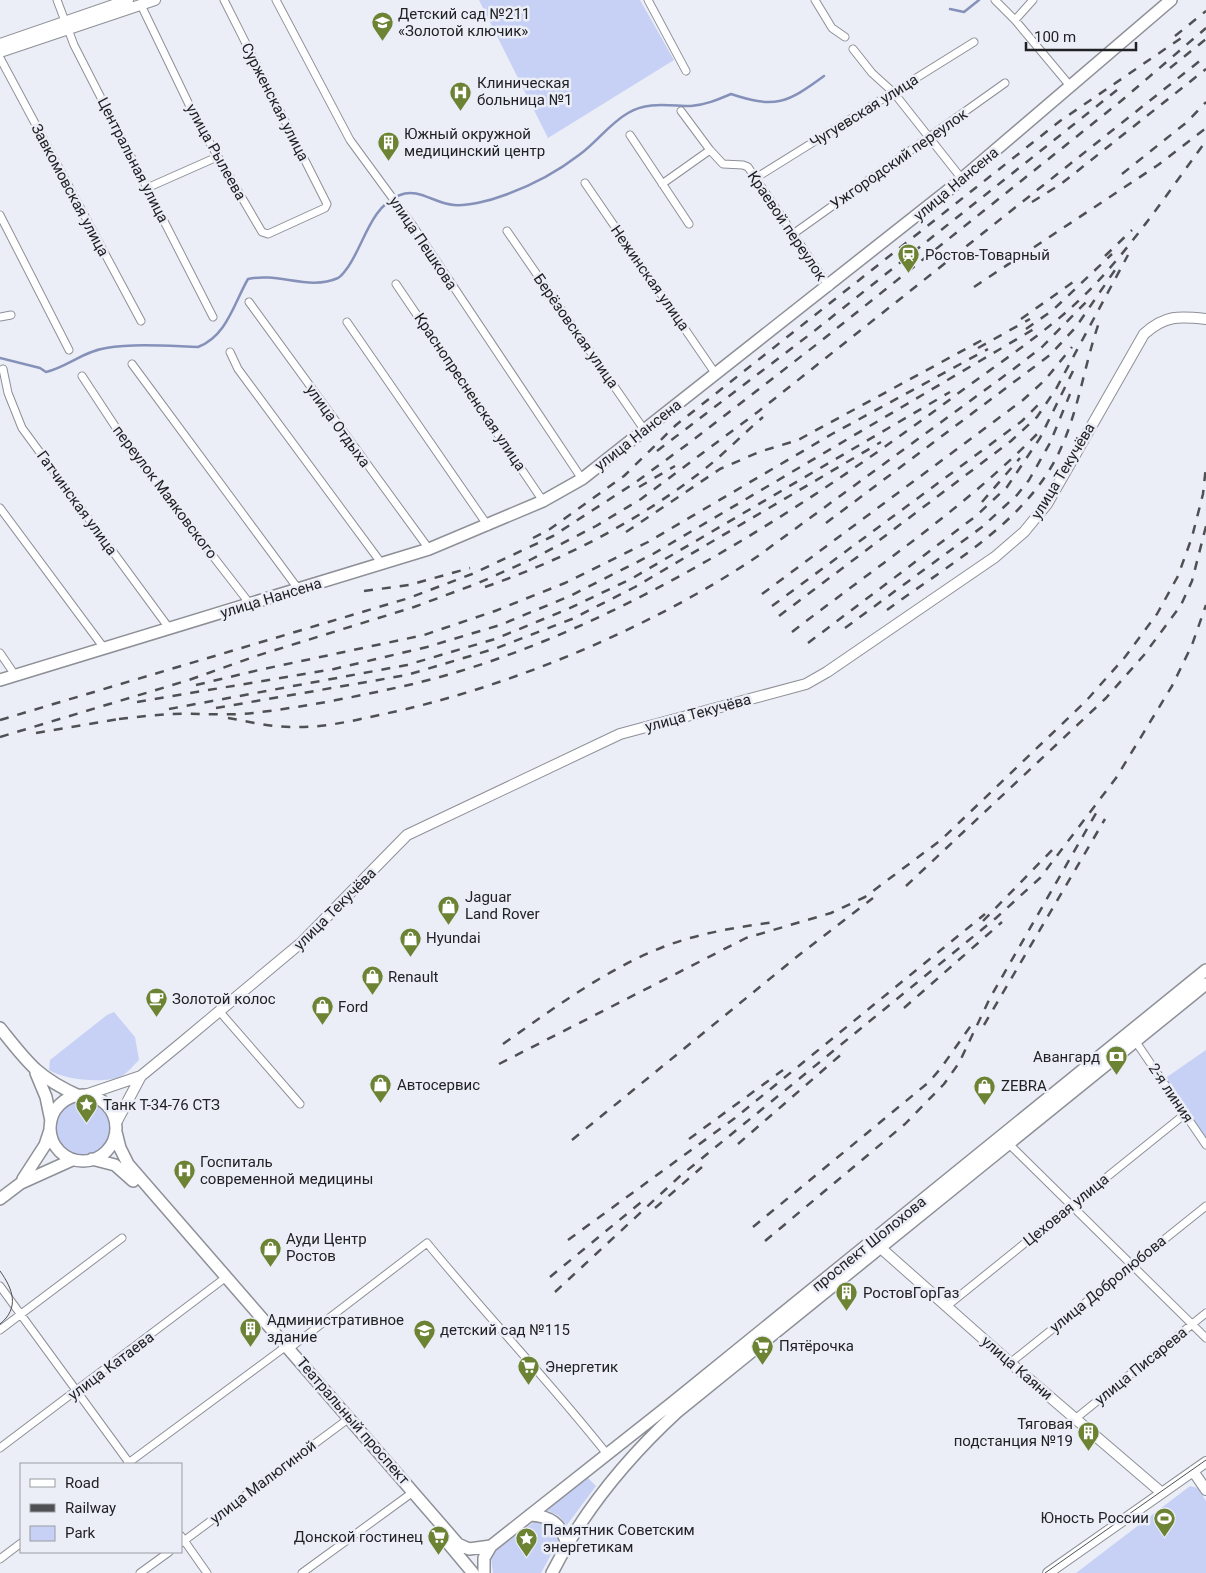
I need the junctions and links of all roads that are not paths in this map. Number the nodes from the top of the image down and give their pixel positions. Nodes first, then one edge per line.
1 (57, 0) edge
2 (128, 0) edge
3 (155, 0) edge
4 (224, 0) edge
5 (276, 0) edge
6 (648, 0) edge
7 (815, 0) edge
8 (995, 0) edge
9 (1033, 0) edge
10 (1171, 0) edge
11 (141, 5) junction
12 (1015, 20) junction
13 (66, 26) junction
14 (845, 37) dead end
15 (974, 42) dead end
16 (0, 44) edge
17 (853, 49) dead end
18 (0, 52) edge
19 (0, 58) edge
20 (686, 71) dead end
21 (1004, 83) dead end
22 (1071, 87) junction
23 (894, 93) junction
24 (681, 111) dead end
25 (630, 135) dead end
26 (930, 138) junction
27 (710, 150) junction
28 (217, 156) junction
29 (754, 179) junction
30 (962, 179) junction
31 (585, 184) dead end
32 (662, 184) junction
33 (147, 188) junction
34 (327, 204) joint
35 (0, 215) edge
36 (689, 224) dead end
37 (507, 231) dead end
38 (793, 234) junction
39 (396, 284) dead end
40 (829, 287) junction
41 (249, 302) dead end
42 (11, 315) dead end
43 (0, 317) edge
44 (213, 317) dead end
45 (1206, 319) edge
46 (140, 321) dead end
47 (346, 322) dead end
48 (69, 350) dead end
49 (230, 352) dead end
50 (132, 364) dead end
51 (4, 369) dead end
52 (716, 372) junction
53 (82, 376) dead end
54 (645, 431) junction
55 (582, 479) junction
56 (543, 501) junction
57 (0, 508) edge
58 (488, 526) junction
59 (429, 549) junction
60 (382, 564) junction
61 (299, 590) junction
62 (250, 604) junction
63 (169, 628) junction
64 (104, 648) junction
65 (0, 653) edge
66 (15, 675) junction
67 (0, 680) edge
68 (1206, 970) edge
69 (1206, 984) edge
70 (220, 1012) junction
71 (0, 1028) edge
72 (1136, 1042) junction
73 (36, 1071) junction
74 (141, 1076) junction
75 (82, 1095) junction
76 (300, 1104) dead end
77 (1184, 1114) junction
78 (50, 1125) junction
79 (116, 1128) junction
80 (1010, 1144) junction
81 (1206, 1145) edge
82 (92, 1159) junction
83 (72, 1160) junction
84 (21, 1183) junction
85 (0, 1199) edge
86 (1072, 1206) junction
87 (1206, 1206) edge
88 (122, 1238) dead end
89 (877, 1244) junction
90 (1132, 1265) junction
91 (221, 1281) junction
92 (0, 1286) edge
93 (947, 1306) junction
94 (1206, 1313) edge
95 (21, 1315) junction
96 (1192, 1324) junction
97 (0, 1330) edge
98 (1206, 1338) edge
99 (286, 1349) junction
100 (1010, 1363) junction
101 (76, 1392) junction
102 (1075, 1420) junction
103 (344, 1422) junction
104 (0, 1448) edge
105 (607, 1454) junction
106 (1206, 1462) edge
107 (127, 1463) edge
108 (129, 1463) edge
109 (1193, 1471) junction
110 (1206, 1490) edge
111 (1162, 1493) junction
112 (409, 1495) junction
113 (530, 1515) junction
114 (182, 1540) edge
115 (20, 1544) edge
116 (567, 1544) junction
117 (492, 1546) junction
118 (168, 1553) edge
119 (0, 1559) edge
120 (140, 1573) edge
121 (207, 1573) edge
122 (302, 1573) edge
123 (473, 1573) edge
124 (484, 1573) edge
125 (552, 1573) edge
126 (1048, 1573) edge

1 - 13 street, Центральная улица
2 - 13 main road
3 - 11 main road
4 - 34 street, Сурженская улица
5 - 55 street, улица Пешкова
6 - 20 street
7 - 14 street
8 - 12 street
9 - 12 street
10 - 22 main road, улица Нансена
11 - 13 main road
11 - 28 street, улица Рылеева
12 - 22 street
13 - 16 main road
13 - 18 main road
13 - 33 street, Центральная улица
15 - 23 street, Чугуевская улица
17 - 23 street
19 - 46 street, Завкомовская улица
21 - 26 street, Ужгородский переулок
22 - 30 main road, улица Нансена
23 - 26 street
23 - 29 street, Чугуевская улица
24 - 27 street, Краевой переулок
25 - 32 street
26 - 30 street
26 - 38 street, Ужгородский переулок
27 - 29 street, Краевой переулок
27 - 32 street
28 - 33 street
28 - 34 street, улица Рылеева
29 - 38 street, Краевой переулок
30 - 40 main road, улица Нансена
31 - 52 street, Нежинская улица
32 - 36 street
33 - 44 street, Центральная улица
35 - 48 street
37 - 54 street, Берёзовская улица
38 - 40 street, Краевой переулок
39 - 56 street, Краснопресненская улица
40 - 52 main road, улица Нансена
41 - 59 street, улица Отдыха
42 - 43 street
45 - 70 main road, улица Текучёва
47 - 58 street
49 - 60 street
50 - 61 street
51 - 63 street, Гатчинская улица
52 - 54 main road, улица Нансена
53 - 62 street, переулок Маяковского
54 - 55 main road, улица Нансена
55 - 56 main road, улица Нансена
56 - 58 main road, улица Нансена
57 - 64 street
58 - 59 main road, улица Нансена
59 - 60 main road, улица Нансена
60 - 61 main road, улица Нансена
61 - 62 main road, улица Нансена
62 - 63 main road, улица Нансена
63 - 64 main road, улица Нансена
64 - 66 main road, улица Нансена
65 - 66 street
66 - 67 main road, улица Нансена
68 - 89 main road, проспект Шолохова
69 - 72 main road, проспект Шолохова
70 - 74 main road, улица Текучёва
70 - 76 street
71 - 73 main road
72 - 77 street, 2-я линия
72 - 80 main road, проспект Шолохова
73 - 75 main road
73 - 78 main road
74 - 75 main road, улица Текучёва
74 - 79 main road, улица Текучёва
75 - 78 main road
75 - 79 main road
77 - 81 street, 2-я линия
77 - 86 street, Цеховая улица
78 - 83 main road
78 - 84 main road
79 - 82 main road
79 - 99 main road, Театральный проспект
80 - 86 street
80 - 89 main road, проспект Шолохова
82 - 83 main road
82 - 91 main road, Театральный проспект
83 - 84 main road
84 - 85 main road
86 - 90 street
86 - 93 street, Цеховая улица
87 - 90 street, улица Добролюбова
88 - 95 street
89 - 93 main road, улица Каяни
89 - 105 main road, проспект Шолохова
89 - 116 main road, проспект Шолохова
90 - 96 street
90 - 100 street, улица Добролюбова
91 - 99 main road, Театральный проспект
91 - 101 street, улица Катаева
92 - 95 street
93 - 100 main road, улица Каяни
94 - 96 street, улица Писарева
95 - 97 street
95 - 101 street
96 - 98 street
96 - 102 street, улица Писарева
99 - 103 main road, Театральный проспект
99 - 105 street
99 - 108 street
99 - 117 main road, Театральный проспект
100 - 102 main road, улица Каяни
101 - 104 street, улица Катаева
101 - 107 street
102 - 111 main road, улица Каяни
103 - 112 main road, Театральный проспект
103 - 114 street, улица Малюгиной
105 - 113 main road, проспект Шолохова
106 - 109 main road
109 - 110 main road
109 - 111 main road
111 - 126 main road
112 - 122 street
112 - 123 main road, Театральный проспект
113 - 116 main road
113 - 117 main road, проспект Шолохова
114 - 121 street
115 - 119 street
116 - 125 main road, проспект Шолохова
117 - 124 main road
118 - 120 street

